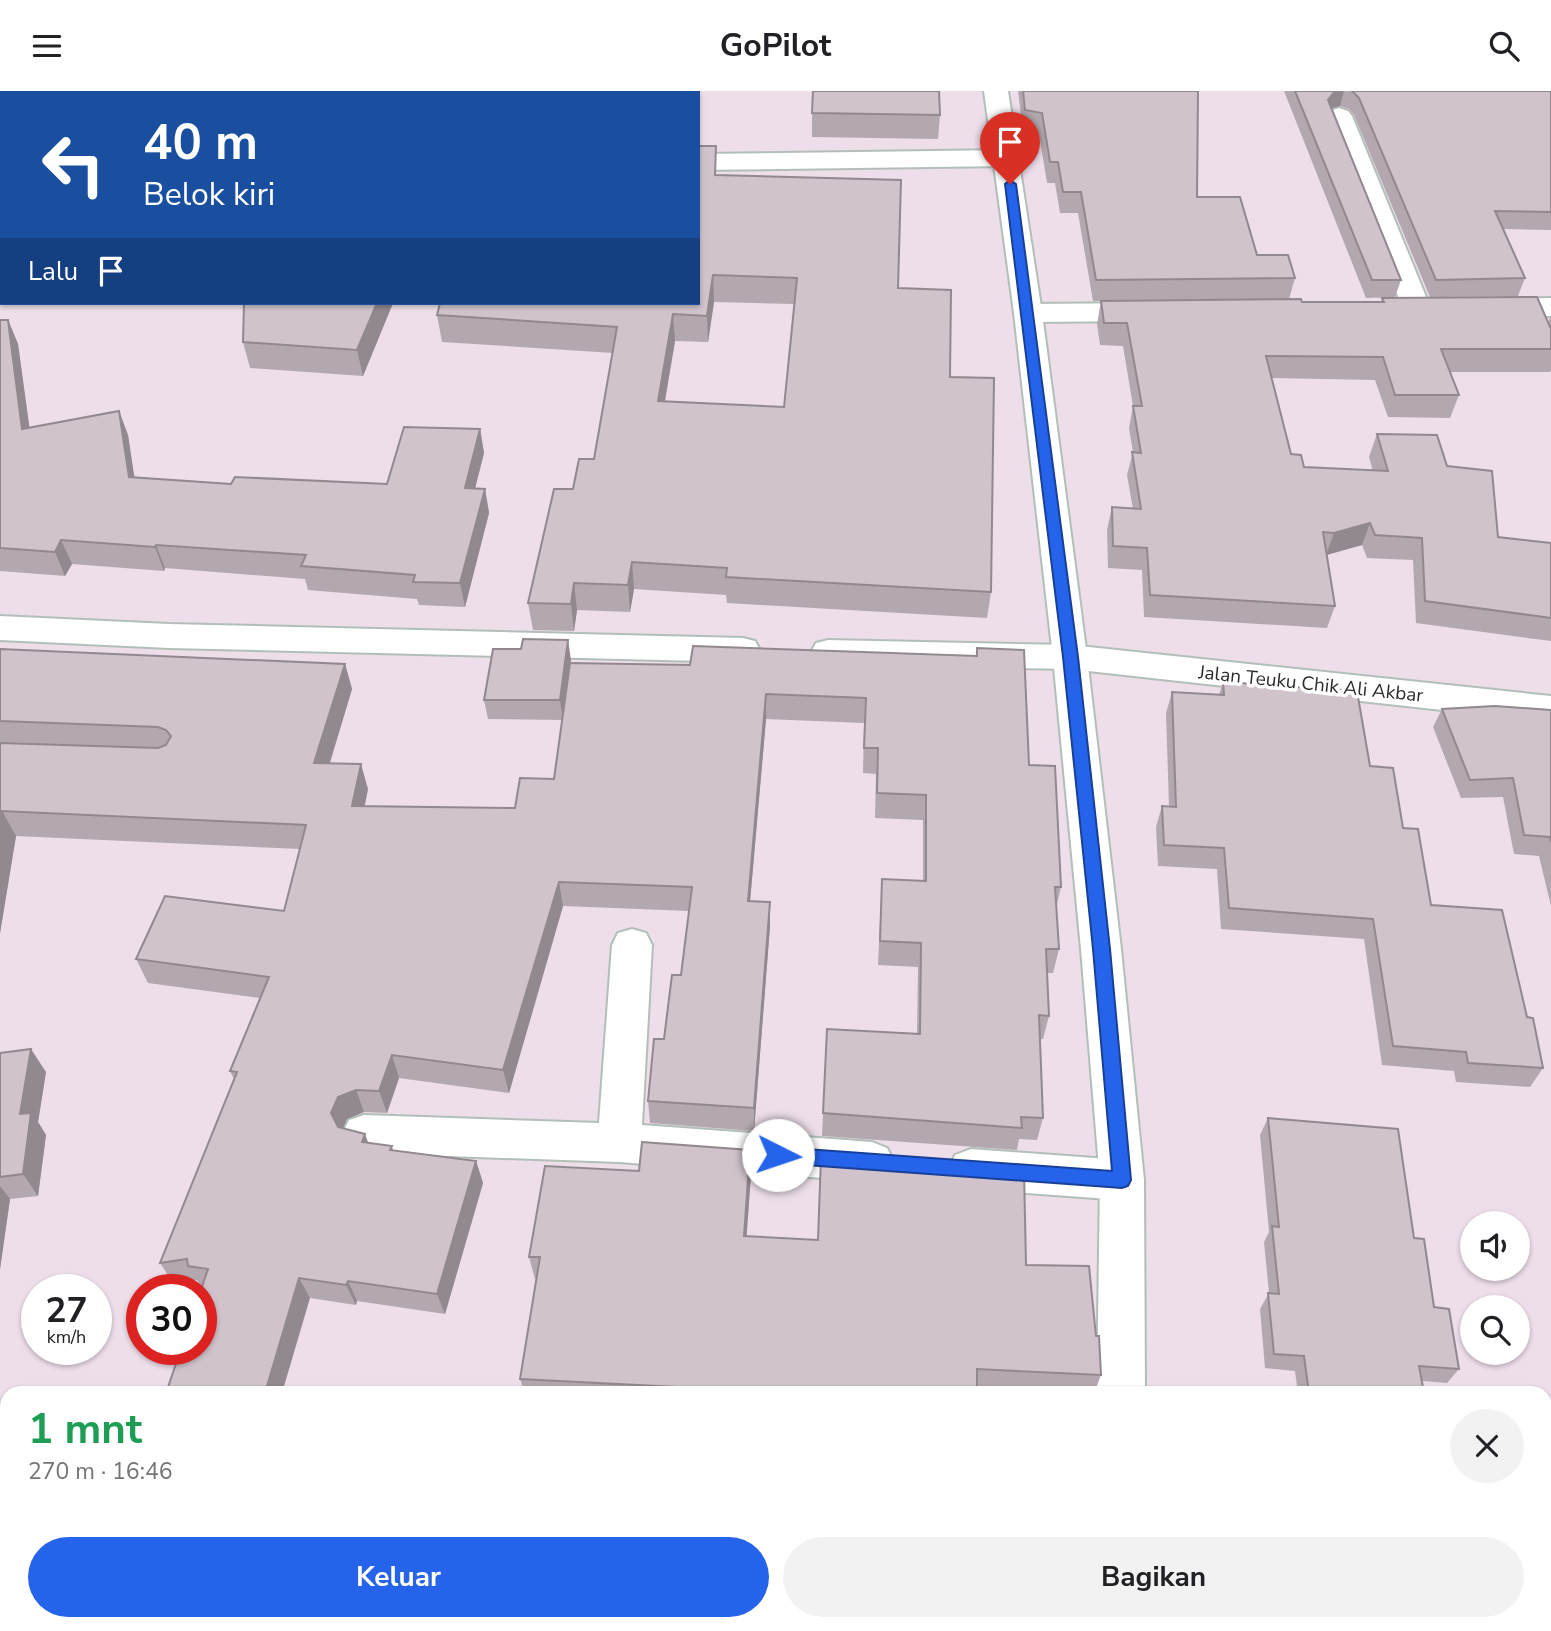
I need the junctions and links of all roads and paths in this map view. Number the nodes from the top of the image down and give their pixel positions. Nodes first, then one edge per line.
1 (996, 91) edge
2 (1339, 116) dead end
3 (1007, 158) junction
4 (700, 162) edge
5 (1551, 307) edge
6 (1181, 311) edge
7 (1028, 313) junction
8 (0, 628) edge
9 (1070, 657) junction
10 (1551, 709) edge
11 (632, 945) dead end
12 (364, 1134) edge
13 (619, 1143) junction
14 (1122, 1180) junction
15 (1121, 1386) edge

1 - 3 street
2 - 5 street
3 - 4 street
3 - 7 street
6 - 7 street
7 - 9 street
8 - 9 street, Jalan Teuku Chik Ali Akbar
9 - 10 street, Jalan Teuku Chik Ali Akbar
9 - 14 street
11 - 13 street
12 - 13 street
13 - 14 street
14 - 15 street

